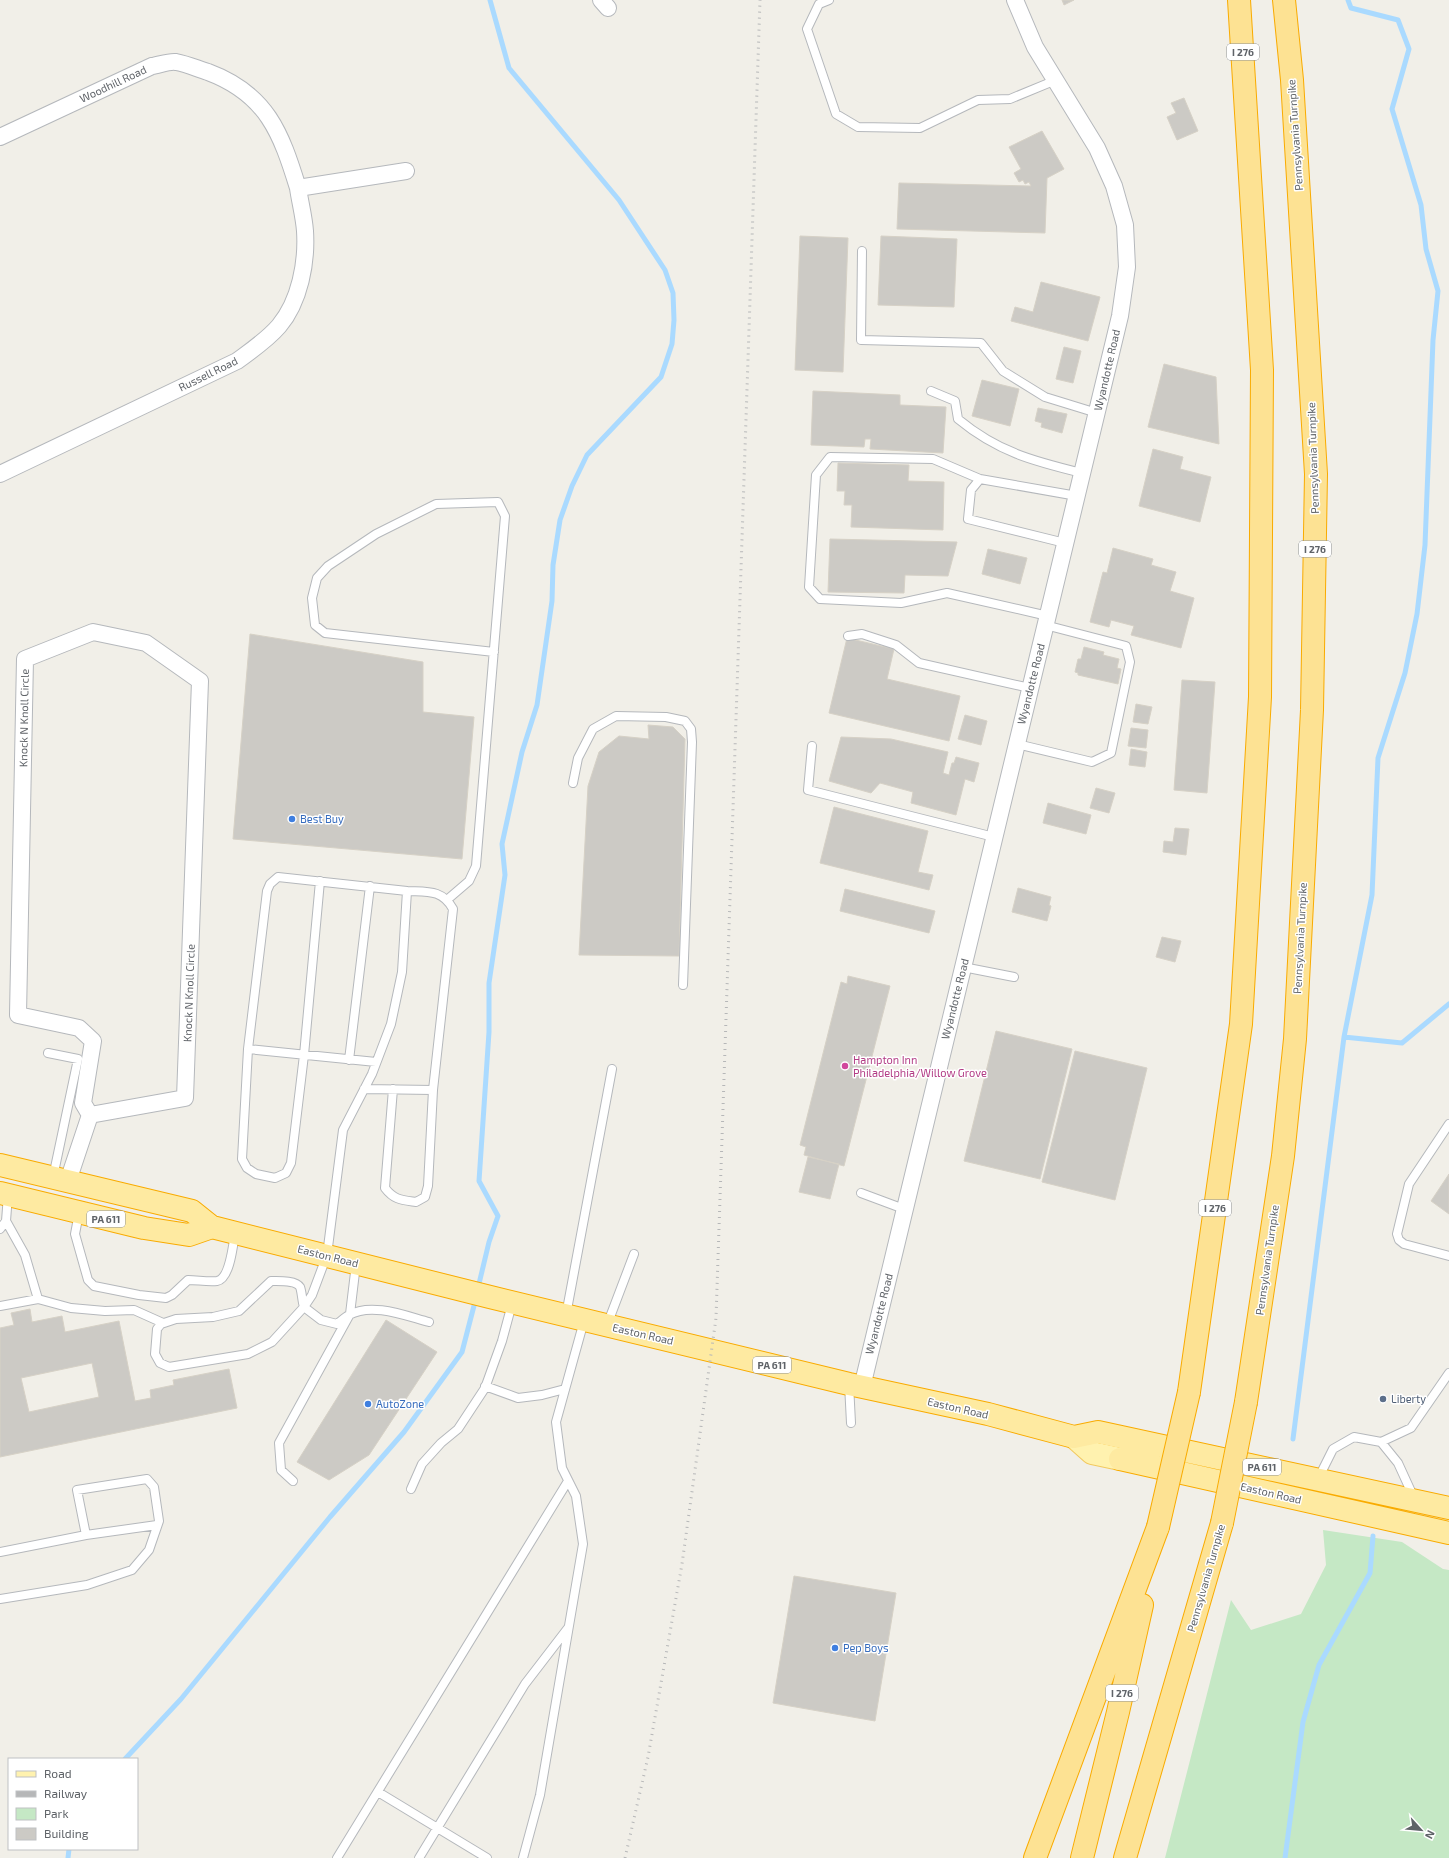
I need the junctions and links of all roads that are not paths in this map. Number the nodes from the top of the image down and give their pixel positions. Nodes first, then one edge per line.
1 (829, 0) edge
2 (1015, 0) edge
3 (1239, 0) edge
4 (1284, 0) edge
5 (1056, 80) junction
6 (0, 137) edge
7 (406, 171) dead end
8 (298, 188) junction
9 (862, 250) dead end
10 (931, 391) dead end
11 (1097, 413) junction
12 (1082, 473) junction
13 (0, 474) edge
14 (980, 479) junction
15 (1077, 496) junction
16 (1065, 543) junction
17 (1046, 621) junction
18 (848, 636) dead end
19 (494, 652) junction
20 (1030, 688) junction
21 (1017, 744) junction
22 (812, 746) dead end
23 (573, 783) dead end
24 (994, 837) junction
25 (320, 881) junction
26 (370, 886) junction
27 (407, 891) junction
28 (448, 899) junction
29 (963, 967) junction
30 (1014, 977) dead end
31 (683, 985) dead end
32 (248, 1049) junction
33 (48, 1053) dead end
34 (304, 1055) junction
35 (350, 1060) junction
36 (376, 1062) junction
37 (612, 1069) dead end
38 (364, 1089) junction
39 (393, 1089) junction
40 (433, 1090) junction
41 (90, 1115) junction
42 (1449, 1124) edge
43 (0, 1165) edge
44 (61, 1179) junction
45 (861, 1193) dead end
46 (4, 1194) edge
47 (904, 1209) junction
48 (79, 1212) junction
49 (6, 1221) junction
50 (212, 1227) junction
51 (0, 1229) edge
52 (235, 1232) junction
53 (634, 1254) dead end
54 (327, 1255) junction
55 (1449, 1256) edge
56 (356, 1263) junction
57 (38, 1299) junction
58 (513, 1303) junction
59 (0, 1306) edge
60 (304, 1307) junction
61 (350, 1314) junction
62 (575, 1318) junction
63 (429, 1322) dead end
64 (163, 1323) junction
65 (606, 1325) junction
66 (1449, 1373) edge
67 (855, 1385) junction
68 (485, 1386) junction
69 (564, 1389) junction
70 (850, 1423) dead end
71 (1074, 1437) junction
72 (1381, 1442) junction
73 (1120, 1459) joint
74 (1318, 1479) junction
75 (293, 1481) dead end
76 (568, 1481) junction
77 (411, 1489) dead end
78 (1415, 1500) junction
79 (1449, 1508) edge
80 (157, 1525) junction
81 (1158, 1527) junction
82 (1449, 1533) edge
83 (86, 1536) junction
84 (0, 1552) edge
85 (0, 1599) edge
86 (568, 1628) junction
87 (378, 1792) junction
88 (1138, 1815) junction
89 (437, 1828) junction
90 (337, 1858) edge
91 (419, 1858) edge
92 (487, 1858) edge
93 (523, 1858) edge
94 (1035, 1858) edge
95 (1082, 1858) edge
96 (1125, 1858) edge
97 (1130, 1858) edge

1 - 5 lane
2 - 5 street, Wyandotte Road
3 - 81 highway, I 276, bridge
4 - 88 highway, Pennsylvania Turnpike / I 276, bridge
5 - 11 street, Wyandotte Road
6 - 8 street, Woodhill Road
7 - 8 street
8 - 13 street, Russell Road
9 - 11 lane
10 - 12 lane
11 - 12 street, Wyandotte Road
12 - 15 street, Wyandotte Road
14 - 15 lane
14 - 16 lane
14 - 17 lane
15 - 16 street, Wyandotte Road
16 - 17 street, Wyandotte Road
17 - 20 street, Wyandotte Road
17 - 21 lane
18 - 20 lane
19 - 19 lane
19 - 28 lane
20 - 21 street, Wyandotte Road
21 - 24 street, Wyandotte Road
22 - 24 lane
23 - 31 lane
24 - 29 street, Wyandotte Road
25 - 26 lane
25 - 32 lane
25 - 34 lane
26 - 27 lane
26 - 35 lane
27 - 28 lane
27 - 36 lane
28 - 40 lane
29 - 30 lane
29 - 47 street, Wyandotte Road
32 - 34 lane
32 - 34 lane
33 - 44 lane
34 - 35 lane
35 - 36 lane
36 - 38 lane
37 - 62 lane
38 - 39 lane
38 - 54 lane
39 - 40 lane
39 - 40 lane
41 - 41 street, Knock N Knoll Circle
41 - 44 street
42 - 55 lane
43 - 44 highway, Easton Road / PA 611
44 - 50 highway, Easton Road / PA 611
45 - 47 lane
46 - 48 highway, PA 611
46 - 49 lane
47 - 67 street, Wyandotte Road
48 - 50 highway, PA 611
48 - 52 lane
49 - 51 lane
49 - 57 lane
50 - 52 highway, Easton Road / PA 611
52 - 54 highway, Easton Road / PA 611
53 - 65 lane
54 - 56 highway, Easton Road / PA 611
54 - 60 lane
56 - 58 highway, Easton Road / PA 611
56 - 61 lane
57 - 59 lane
57 - 64 lane
58 - 62 highway, Easton Road / PA 611
58 - 68 lane
60 - 61 lane
60 - 64 lane
60 - 64 lane
61 - 63 lane
61 - 75 lane
62 - 65 highway, Easton Road / PA 611
62 - 69 lane
65 - 67 highway, Easton Road / PA 611
66 - 72 lane
67 - 70 lane
67 - 71 highway, Easton Road / PA 611
68 - 69 lane
68 - 77 lane
69 - 76 lane
71 - 73 main road, Easton Road / PA 611
71 - 74 highway, Easton Road / PA 611
72 - 74 lane
72 - 78 lane
73 - 82 highway, Easton Road / PA 611
74 - 78 highway, Easton Road / PA 611
76 - 86 lane
76 - 87 lane
78 - 79 highway, Easton Road / PA 611
80 - 83 lane
80 - 83 lane
80 - 85 lane
81 - 94 highway
81 - 95 highway, I 276
83 - 84 lane
86 - 89 lane
86 - 93 lane
87 - 89 lane
87 - 90 lane
88 - 96 highway, Pennsylvania Turnpike / I 276
88 - 97 highway
89 - 91 lane
89 - 92 lane

